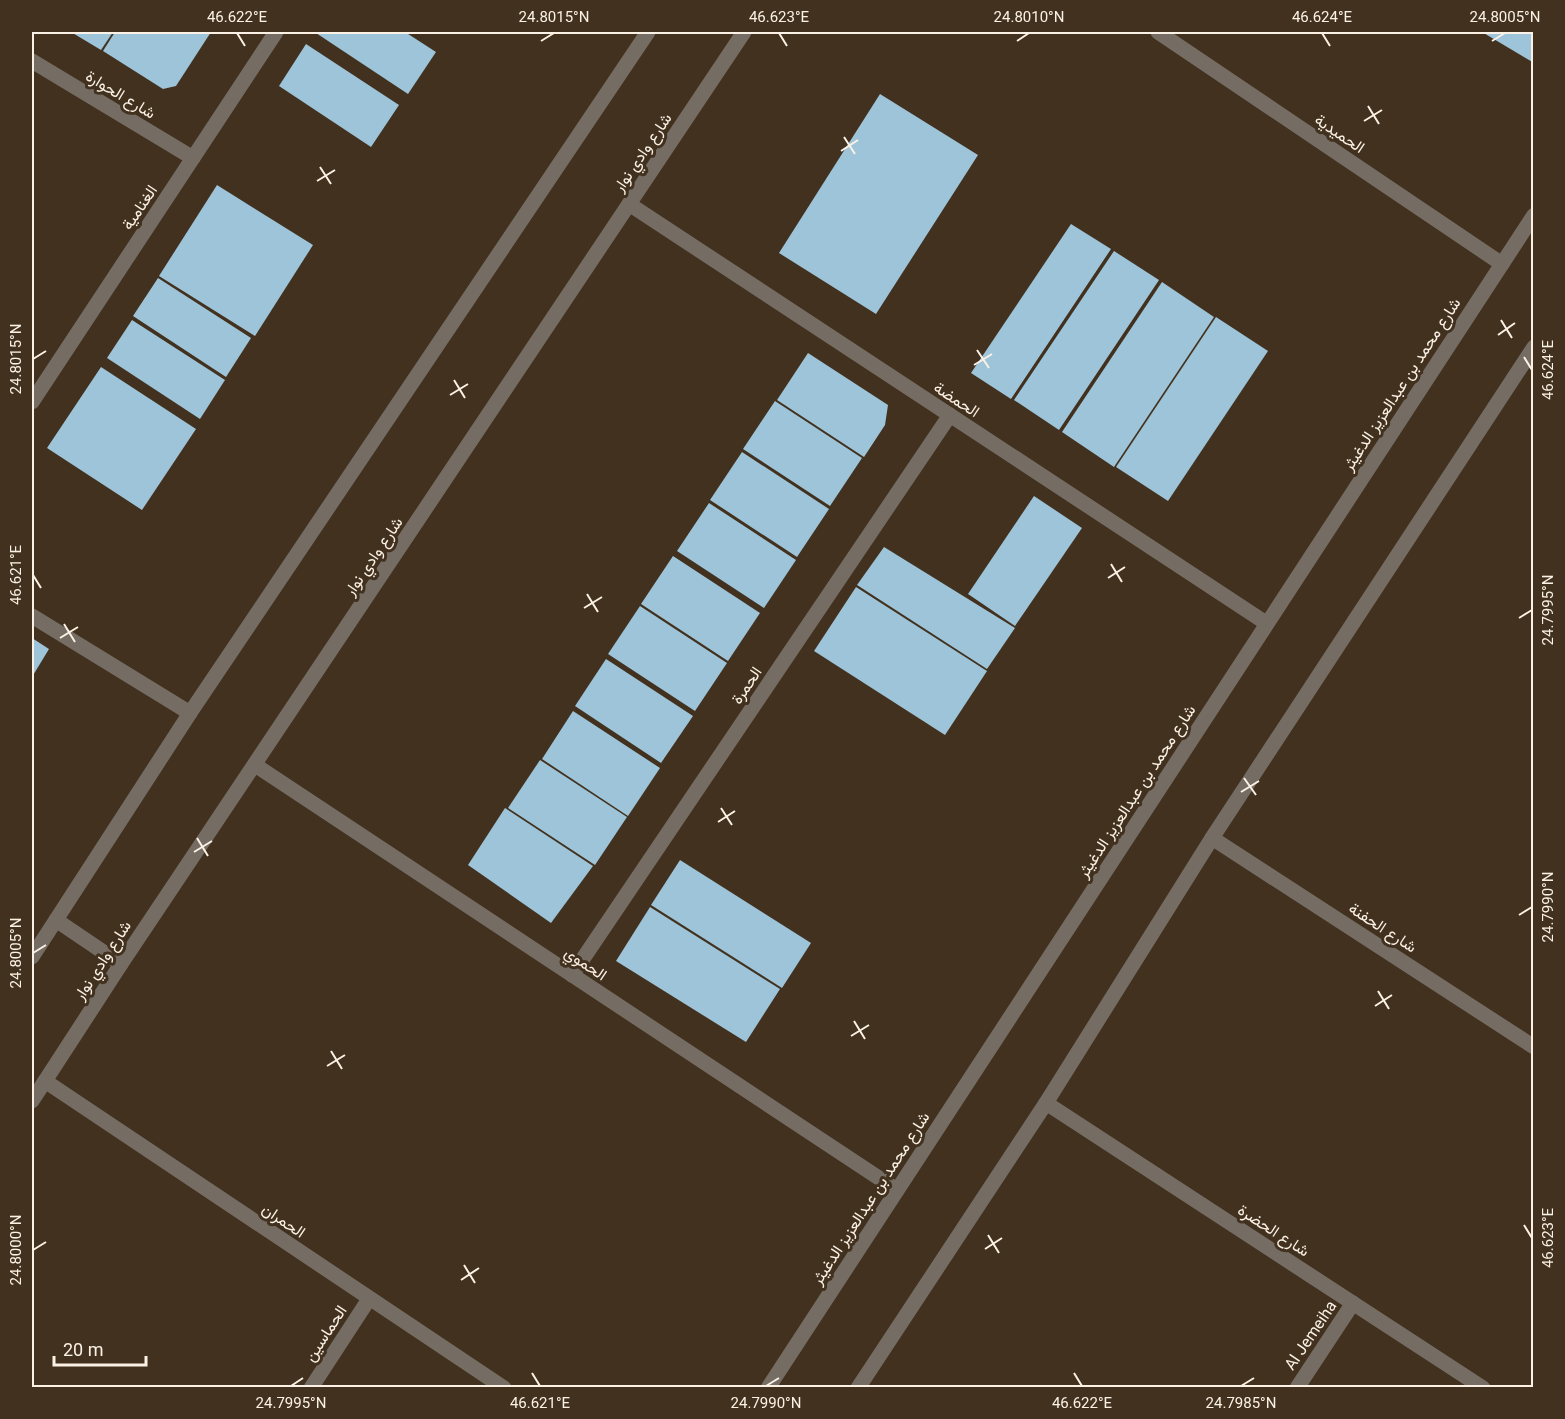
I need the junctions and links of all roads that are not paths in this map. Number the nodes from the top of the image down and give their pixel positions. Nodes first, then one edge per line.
1 (276, 32) edge
2 (647, 32) edge
3 (744, 32) edge
4 (1158, 32) edge
5 (1186, 32) edge
6 (1178, 45) junction
7 (32, 61) edge
8 (193, 158) junction
9 (629, 204) junction
10 (1533, 215) edge
11 (1502, 264) junction
12 (1533, 347) edge
13 (32, 402) edge
14 (950, 415) junction
15 (32, 616) edge
16 (1266, 624) junction
17 (190, 713) junction
18 (255, 765) junction
19 (1212, 838) junction
20 (56, 920) junction
21 (32, 957) edge
22 (121, 963) junction
23 (572, 975) junction
24 (1533, 1047) edge
25 (45, 1081) junction
26 (32, 1101) edge
27 (1046, 1103) junction
28 (897, 1190) junction
29 (369, 1299) junction
30 (1353, 1303) junction
31 (310, 1388) edge
32 (504, 1388) edge
33 (768, 1388) edge
34 (858, 1388) edge
35 (1297, 1388) edge
36 (1483, 1388) edge

1 - 8 street, الغنامية
2 - 17 street
3 - 9 street, شارع وادي نوار
4 - 6 street, الحميدية
5 - 6 street
6 - 11 street, الحميدية
7 - 8 street, شارع الحوارة
8 - 13 street, الغنامية
9 - 14 street, الحمضة
9 - 18 street, شارع وادي نوار
10 - 11 street, شارع محمد بن عبدالعزيز الدغيثر
11 - 16 street, شارع محمد بن عبدالعزيز الدغيثر
12 - 19 street
14 - 16 street, الحمضة
14 - 23 street, الحمرة
15 - 17 street
16 - 28 street, شارع محمد بن عبدالعزيز الدغيثر
17 - 20 street
18 - 22 street, شارع وادي نوار
18 - 23 street, الحموي
19 - 24 street, شارع الحفنة
19 - 27 street
20 - 21 street
20 - 22 street
22 - 25 street, شارع وادي نوار
23 - 28 street, الحموي
25 - 26 street, شارع وادي نوار
25 - 29 street, الحمران
27 - 30 street, شارع الحضرة
27 - 34 street
28 - 33 street, شارع محمد بن عبدالعزيز الدغيثر
29 - 31 street, الحماسين
29 - 32 street, الحمران
30 - 35 street, Al Jemeiha
30 - 36 street, شارع الحضرة

